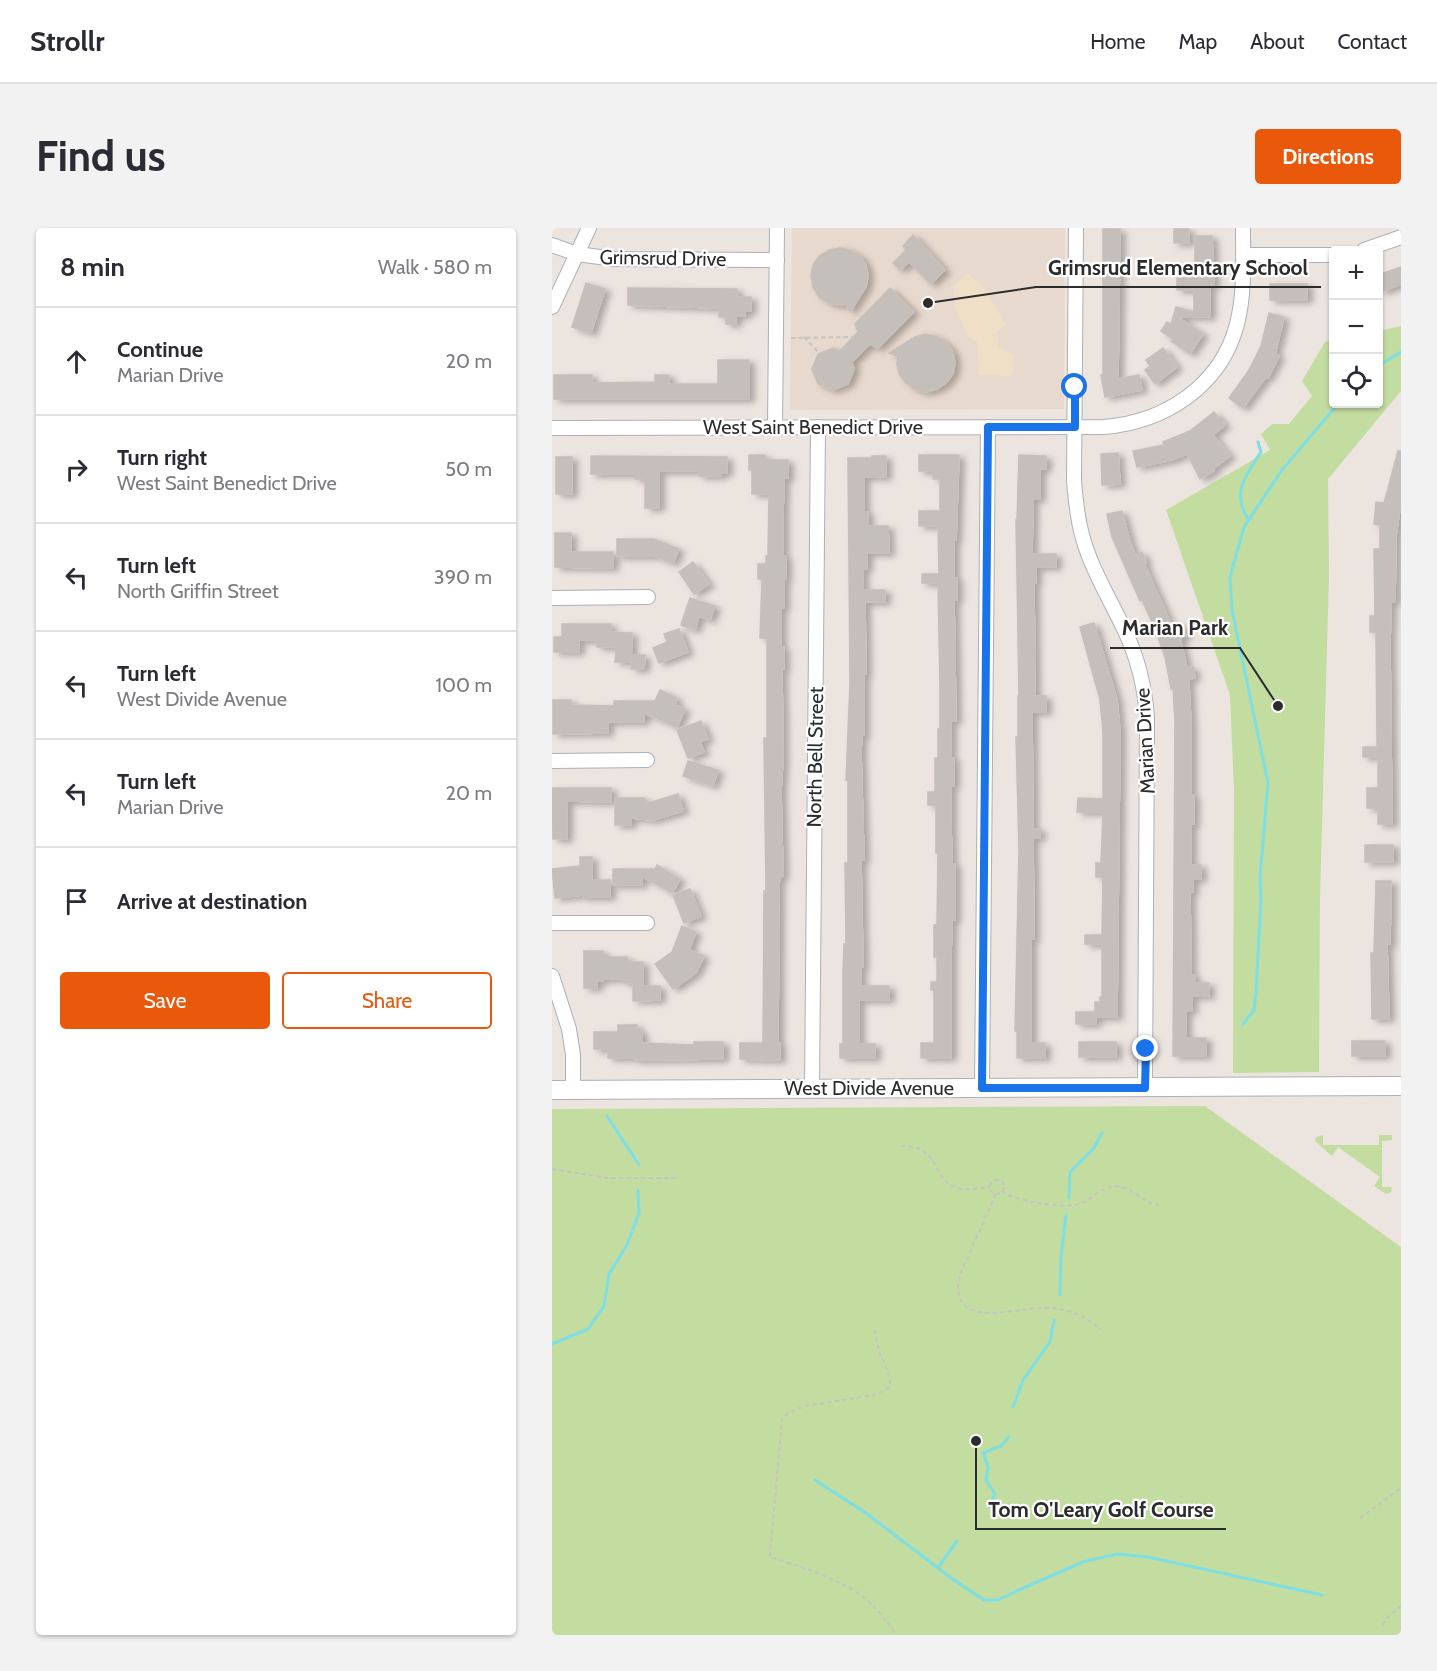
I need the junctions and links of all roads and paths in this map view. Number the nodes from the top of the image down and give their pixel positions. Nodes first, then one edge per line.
1 (590, 228) edge
2 (777, 228) edge
3 (1076, 228) edge
4 (1243, 228) edge
5 (1401, 237) edge
6 (552, 245) edge
7 (1375, 246) edge
8 (577, 254) junction
9 (1243, 255) junction
10 (1329, 255) edge
11 (777, 260) junction
12 (552, 307) edge
13 (804, 337) junction
14 (854, 337) dead end
15 (791, 338) dead end
16 (820, 354) dead end
17 (775, 427) junction
18 (818, 427) junction
19 (988, 427) junction
20 (1075, 427) junction
21 (552, 428) edge
22 (648, 597) dead end
23 (552, 598) edge
24 (646, 760) dead end
25 (552, 761) edge
26 (552, 923) edge
27 (647, 923) dead end
28 (552, 976) edge
29 (1401, 1086) edge
30 (812, 1088) junction
31 (982, 1088) junction
32 (1145, 1088) junction
33 (552, 1090) edge
34 (573, 1090) junction
35 (901, 1146) dead end
36 (552, 1169) edge
37 (678, 1178) dead end
38 (990, 1187) junction
39 (1002, 1191) junction
40 (996, 1194) junction
41 (1159, 1205) dead end
42 (874, 1330) dead end
43 (1101, 1330) dead end
44 (1401, 1488) edge
45 (1360, 1518) dead end
46 (1401, 1606) edge
47 (1383, 1624) dead end
48 (896, 1635) edge

1 - 8 street
2 - 11 street
3 - 20 street, Marian Drive
4 - 9 street, West Saint Benedict Drive
5 - 7 street
6 - 8 street, Grimsrud Drive
8 - 11 street, Grimsrud Drive
8 - 12 street
9 - 10 street
9 - 20 street, West Saint Benedict Drive
11 - 17 street
13 - 14 path
13 - 15 path
13 - 16 path
17 - 18 street, West Saint Benedict Drive
17 - 21 street, West Saint Benedict Drive
18 - 19 street, West Saint Benedict Drive
18 - 30 street, North Bell Street
19 - 20 street, West Saint Benedict Drive
19 - 31 street
20 - 32 street, Marian Drive
22 - 23 street
24 - 25 street
26 - 27 street
28 - 34 street
29 - 32 street, West Divide Avenue
30 - 31 street, West Divide Avenue
30 - 34 street, West Divide Avenue
31 - 32 street, West Divide Avenue
33 - 34 street, West Divide Avenue
35 - 38 path
36 - 37 path
38 - 39 path
38 - 40 path
39 - 40 path
39 - 41 path
40 - 43 path
42 - 48 path
44 - 45 path
46 - 47 path

